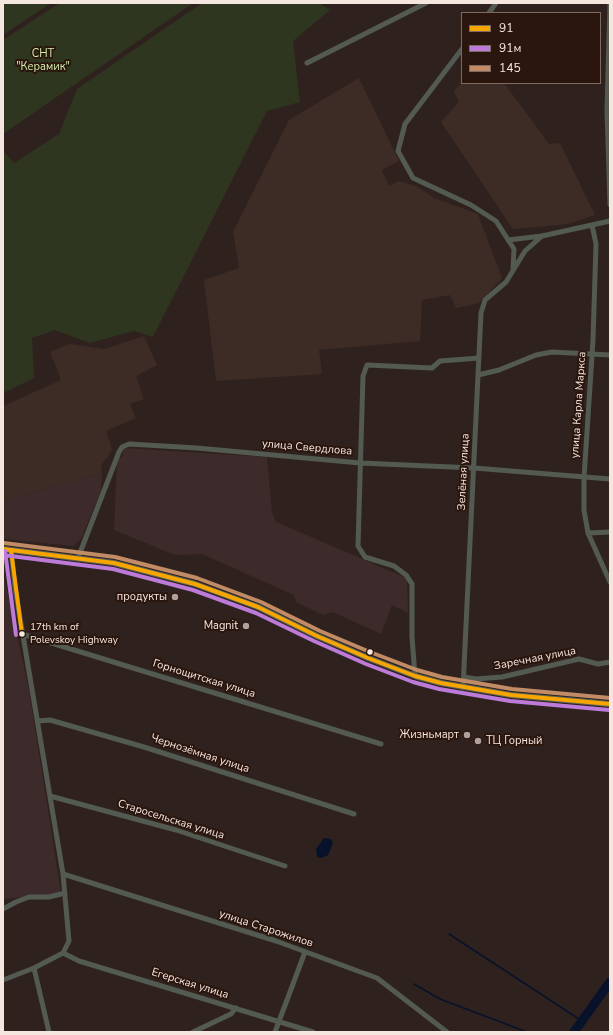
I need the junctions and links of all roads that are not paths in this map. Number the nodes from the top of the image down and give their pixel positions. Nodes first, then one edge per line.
1 (426, 3) edge
2 (496, 3) edge
3 (610, 3) edge
4 (490, 12) edge
5 (461, 50) edge
6 (307, 63) dead end
7 (610, 205) edge
8 (610, 221) edge
9 (592, 225) junction
10 (542, 236) junction
11 (508, 240) junction
12 (513, 270) junction
13 (593, 354) junction
14 (610, 355) edge
15 (479, 358) junction
16 (478, 375) junction
17 (360, 463) junction
18 (474, 468) junction
19 (584, 478) junction
20 (610, 479) edge
21 (610, 532) edge
22 (588, 533) junction
23 (3, 550) edge
24 (11, 550) junction
25 (78, 558) junction
26 (610, 582) edge
27 (22, 634) junction
28 (610, 662) edge
29 (415, 676) junction
30 (464, 677) junction
31 (463, 688) junction
32 (610, 704) edge
33 (38, 721) junction
34 (381, 744) dead end
35 (50, 796) junction
36 (354, 814) dead end
37 (285, 866) dead end
38 (63, 874) junction
39 (65, 893) junction
40 (3, 909) edge
41 (305, 952) junction
42 (63, 953) junction
43 (34, 968) junction
44 (3, 980) edge
45 (236, 1008) junction
46 (279, 1021) junction
47 (49, 1032) edge
48 (193, 1032) edge
49 (275, 1032) edge
50 (313, 1032) edge
51 (447, 1032) edge

1 - 6 street
2 - 4 street
3 - 7 street
5 - 11 street
8 - 9 street
9 - 10 street
9 - 13 street, улица Карла Маркса
10 - 11 street
10 - 12 street, Зелёная улица
11 - 12 street
12 - 15 street, Зелёная улица
13 - 14 street
13 - 16 street
13 - 19 street, улица Карла Маркса
15 - 16 street, Зелёная улица
15 - 17 street
16 - 18 street, Зелёная улица
17 - 18 street, улица Свердлова
17 - 25 street, улица Свердлова
17 - 29 street
18 - 19 street, улица Свердлова
18 - 30 street, Зелёная улица
19 - 20 street, улица Свердлова
19 - 22 street, улица Карла Маркса
21 - 22 street
22 - 26 street, улица Карла Маркса
23 - 24 main road
24 - 25 main road
24 - 27 street
25 - 29 main road
27 - 33 street
27 - 34 street, Горнощитская улица
28 - 30 street, Заречная улица
29 - 31 main road
30 - 31 street, Зелёная улица
31 - 32 main road
33 - 35 street
33 - 36 street, Чернозёмная улица
35 - 37 street, Старосельская улица
35 - 38 street
38 - 39 street
38 - 41 street, улица Старожилов
39 - 40 street
39 - 42 street
41 - 46 street
41 - 51 street, улица Старожилов
42 - 43 street
42 - 45 street, Егерская улица
43 - 44 street
43 - 47 street
45 - 46 street, Егерская улица
45 - 48 street
46 - 49 street
46 - 50 street, Егерская улица

